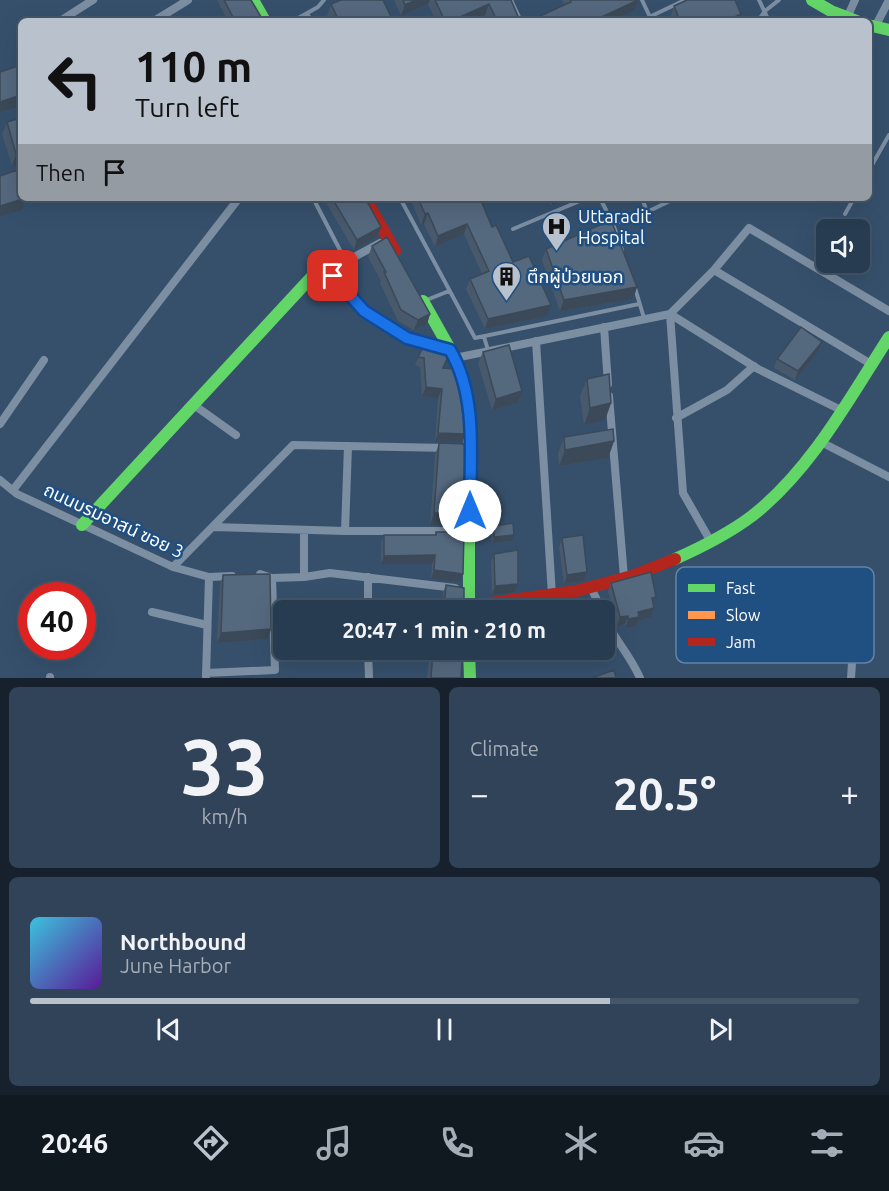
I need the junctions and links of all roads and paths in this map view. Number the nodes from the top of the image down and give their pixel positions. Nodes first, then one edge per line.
1 (93, 0) edge
2 (188, 0) edge
3 (253, 0) edge
4 (324, 0) edge
5 (511, 0) edge
6 (642, 0) edge
7 (685, 0) edge
8 (759, 0) edge
9 (779, 0) edge
10 (812, 0) edge
11 (855, 0) edge
12 (889, 0) edge
13 (765, 11) junction
14 (307, 13) junction
15 (650, 17) joint
16 (65, 18) edge
17 (159, 18) edge
18 (263, 18) edge
19 (298, 18) edge
20 (310, 18) edge
21 (520, 18) edge
22 (760, 18) edge
23 (768, 18) edge
24 (849, 18) edge
25 (852, 18) edge
26 (872, 26) edge
27 (889, 30) edge
28 (889, 135) edge
29 (872, 165) edge
30 (237, 201) edge
31 (315, 201) edge
32 (367, 201) edge
33 (402, 201) edge
34 (580, 201) edge
35 (602, 201) edge
36 (643, 201) edge
37 (670, 201) edge
38 (852, 201) edge
39 (647, 212) junction
40 (845, 214) dead end
41 (613, 224) junction
42 (513, 229) dead end
43 (387, 238) junction
44 (623, 252) edge
45 (400, 260) edge
46 (714, 270) junction
47 (333, 274) junction
48 (633, 281) edge
49 (449, 291) junction
50 (420, 296) joint
51 (639, 304) junction
52 (889, 311) edge
53 (670, 314) junction
54 (644, 319) junction
55 (604, 327) junction
56 (484, 337) junction
57 (536, 341) junction
58 (888, 341) edge
59 (489, 351) junction
60 (453, 354) junction
61 (44, 360) dead end
62 (870, 364) junction
63 (754, 366) junction
64 (194, 405) junction
65 (841, 410) junction
66 (676, 418) junction
67 (0, 424) edge
68 (236, 435) dead end
69 (819, 441) junction
70 (348, 446) junction
71 (470, 449) junction
72 (889, 477) edge
73 (0, 480) edge
74 (13, 490) junction
75 (82, 525) junction
76 (213, 527) junction
77 (304, 530) junction
78 (345, 531) junction
79 (470, 531) junction
80 (711, 542) junction
81 (173, 567) junction
82 (252, 575) edge
83 (241, 576) edge
84 (304, 577) junction
85 (368, 577) junction
86 (624, 577) junction
87 (209, 578) junction
88 (272, 578) junction
89 (591, 588) junction
90 (469, 590) junction
91 (552, 595) junction
92 (368, 600) edge
93 (469, 600) edge
94 (520, 600) edge
95 (597, 600) edge
96 (152, 612) dead end
97 (207, 626) junction
98 (615, 637) edge
99 (368, 660) edge
100 (470, 660) edge
101 (852, 663) dead end
102 (206, 675) edge
103 (369, 678) edge
104 (470, 678) edge
105 (640, 678) edge
106 (851, 678) edge

1 - 16 street
2 - 17 street
3 - 18 street
4 - 14 lane
5 - 21 lane
6 - 15 lane
7 - 15 lane
8 - 13 lane
9 - 13 lane
10 - 24 street
11 - 25 street
12 - 26 street
13 - 22 lane
13 - 23 lane
14 - 19 lane
14 - 20 lane
26 - 27 street
28 - 29 lane
30 - 74 street
31 - 47 lane
32 - 43 street
33 - 49 lane
34 - 42 lane
35 - 41 lane
36 - 39 lane
37 - 39 lane
38 - 40 lane
39 - 41 lane
41 - 44 lane
43 - 45 street
43 - 47 street
46 - 52 street
46 - 53 street
46 - 62 street
47 - 60 street
47 - 64 street
48 - 51 lane
49 - 50 lane
49 - 56 lane
50 - 60 street
51 - 54 lane
51 - 56 lane
53 - 54 street
53 - 63 street
53 - 66 street
54 - 55 street
55 - 57 street
55 - 86 street
56 - 59 lane
57 - 59 street
57 - 91 street
58 - 62 street
59 - 60 street
60 - 71 street
61 - 67 street
62 - 65 street
63 - 65 street
63 - 66 street
64 - 68 street
64 - 75 street
65 - 69 street
66 - 80 street
69 - 72 street
69 - 80 street
70 - 71 street
70 - 76 street
70 - 78 street
71 - 79 street
73 - 74 street, ถนนบรมอาสน์ ฃอย 3
74 - 75 street, ถนนบรมอาสน์ ฃอย 3
75 - 81 street, ถนนบรมอาสน์ ฃอย 3
76 - 77 street
76 - 81 street
77 - 78 street
77 - 84 street
78 - 79 street
79 - 90 street
80 - 86 street
81 - 87 street, ถนนบรมอาสน์ ฃอย 3
82 - 88 street
83 - 87 street, ถนนบรมอาสน์ ฃอย 3
84 - 85 street
84 - 88 street
85 - 90 street
85 - 92 street
86 - 89 street
87 - 97 street
88 - 102 street
89 - 91 street
89 - 95 street
90 - 93 street
91 - 94 street
96 - 97 street
97 - 102 street
98 - 105 street
99 - 103 street
100 - 104 street
101 - 106 street

